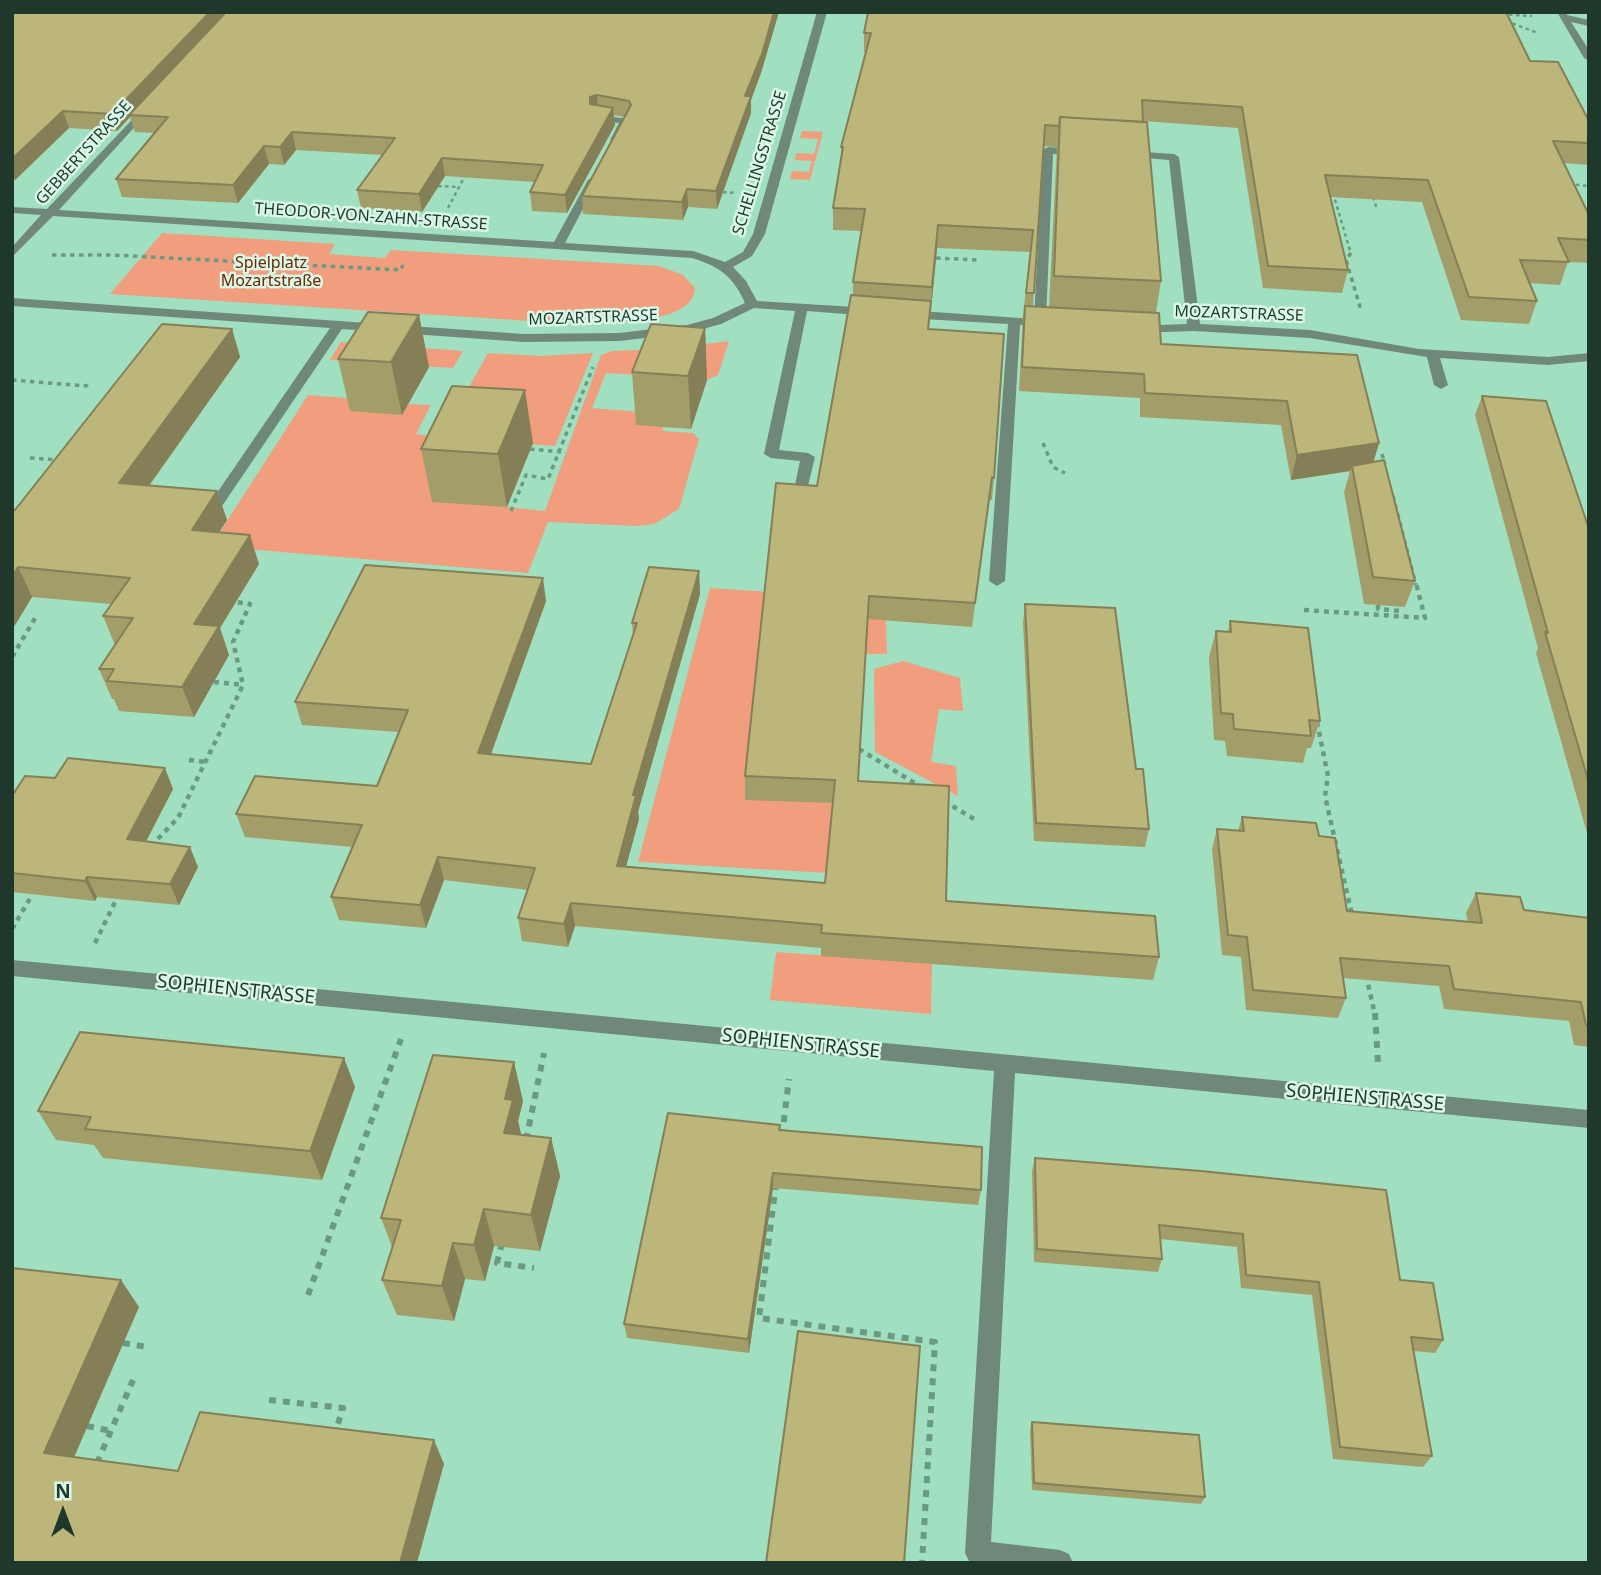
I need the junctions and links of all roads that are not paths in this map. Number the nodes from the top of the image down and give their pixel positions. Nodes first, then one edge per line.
1 (822, 12) edge
2 (1589, 13) edge
3 (1563, 15) edge
4 (1589, 23) edge
5 (1589, 58) edge
6 (159, 94) edge
7 (598, 118) edge
8 (1090, 152) edge
9 (1118, 154) edge
10 (607, 155) edge
11 (600, 167) edge
12 (12, 210) edge
13 (51, 213) junction
14 (559, 244) junction
15 (12, 254) edge
16 (726, 266) junction
17 (12, 302) edge
18 (752, 304) junction
19 (802, 308) junction
20 (1014, 321) junction
21 (340, 323) junction
22 (1194, 327) junction
23 (1128, 329) edge
24 (1432, 354) junction
25 (1589, 357) edge
26 (1441, 385) dead end
27 (799, 499) edge
28 (215, 506) dead end
29 (997, 580) dead end
30 (12, 968) edge
31 (1005, 1063) junction
32 (1589, 1119) edge
33 (1060, 1563) edge

1 - 16 street, SCHELLINGSTRASSE
2 - 3 street
3 - 4 street
3 - 5 street
6 - 13 street, GEBBERTSTRASSE
7 - 10 street
8 - 20 street
9 - 22 street
11 - 14 street
12 - 13 street, THEODOR-VON-ZAHN-STRASSE
13 - 14 street, THEODOR-VON-ZAHN-STRASSE
13 - 15 street, GEBBERTSTRASSE
14 - 16 street, THEODOR-VON-ZAHN-STRASSE
16 - 18 street
17 - 21 street, MOZARTSTRASSE
18 - 19 street
18 - 21 street, MOZARTSTRASSE
19 - 20 street
19 - 27 street
20 - 29 street
21 - 28 street
22 - 23 street, MOZARTSTRASSE
22 - 24 street, MOZARTSTRASSE
24 - 25 street, MOZARTSTRASSE
24 - 26 street
30 - 31 street, SOPHIENSTRASSE
31 - 32 street, SOPHIENSTRASSE
31 - 33 street

